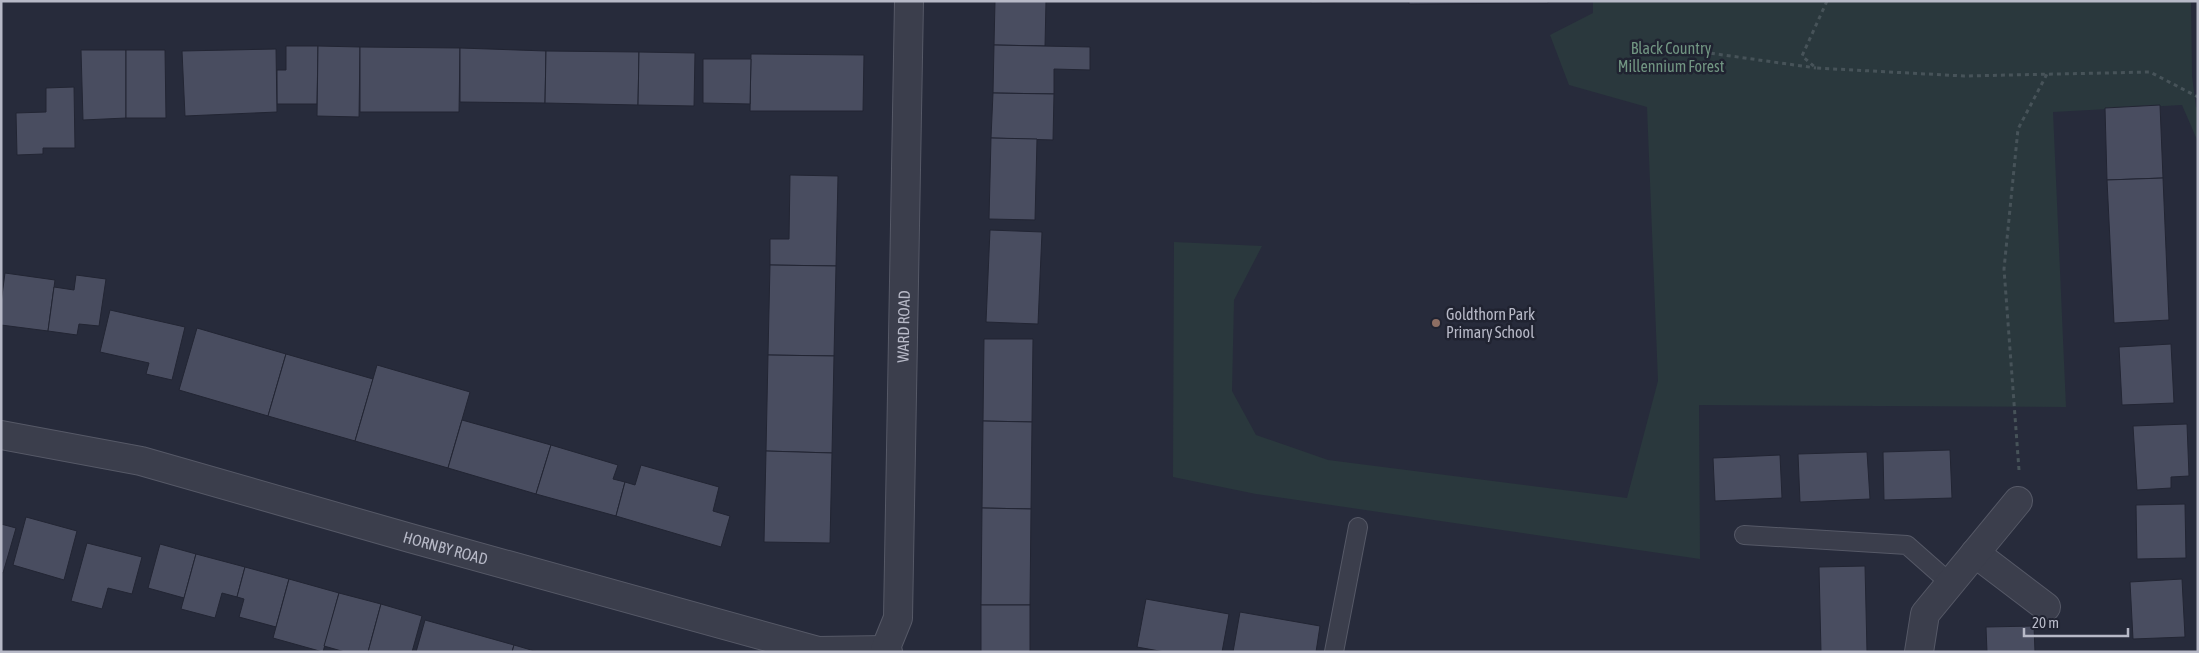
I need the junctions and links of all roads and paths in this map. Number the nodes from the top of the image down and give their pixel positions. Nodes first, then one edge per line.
1 (909, 1) edge
2 (1827, 1) edge
3 (1695, 51) dead end
4 (1816, 68) junction
5 (2047, 74) junction
6 (2198, 97) edge
7 (1, 435) edge
8 (2018, 501) joint
9 (1358, 527) dead end
10 (1744, 535) dead end
11 (1975, 553) junction
12 (1950, 583) junction
13 (2046, 607) dead end
14 (887, 651) edge
15 (1334, 652) edge
16 (1919, 652) edge

1 - 14 street, WARD ROAD
2 - 4 path
3 - 4 path
4 - 5 path
5 - 6 path
5 - 8 path
7 - 14 street, HORNBY ROAD
8 - 11 street
9 - 15 lane
10 - 12 lane
11 - 12 street
11 - 13 street
12 - 16 street

